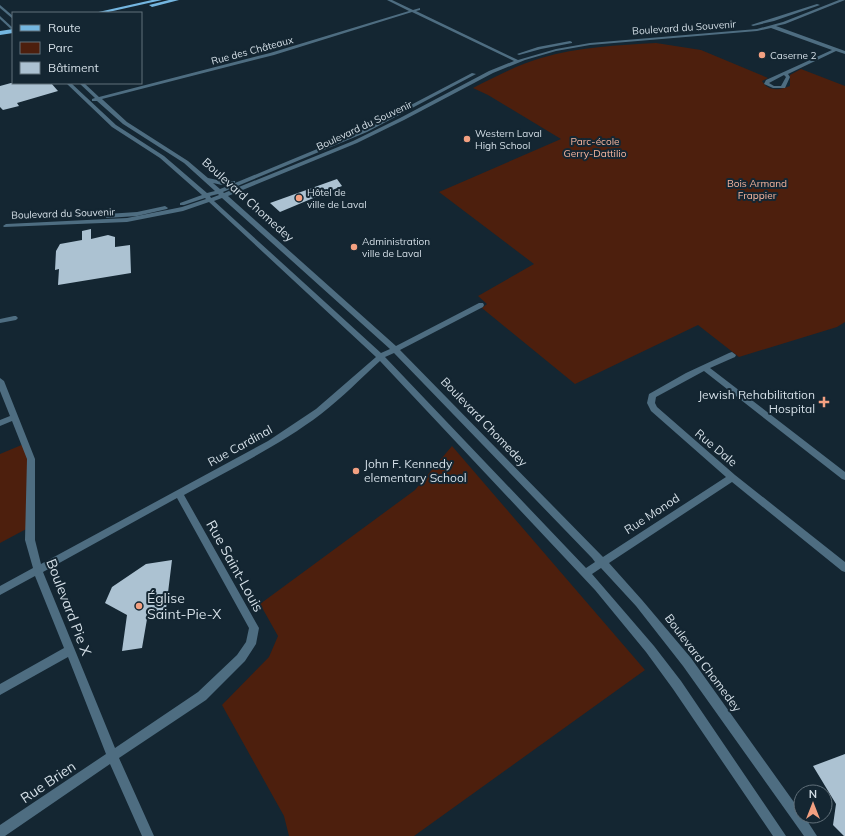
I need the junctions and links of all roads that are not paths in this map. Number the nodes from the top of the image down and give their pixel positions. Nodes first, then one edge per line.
1 (159, 0) edge
2 (176, 0) edge
3 (389, 0) edge
4 (399, 0) edge
5 (830, 0) edge
6 (843, 0) edge
7 (836, 3) junction
8 (0, 6) edge
9 (843, 6) dead end
10 (419, 10) junction
11 (413, 11) junction
12 (102, 12) edge
13 (120, 12) edge
14 (0, 17) edge
15 (12, 17) edge
16 (6, 23) junction
17 (763, 23) junction
18 (772, 27) junction
19 (0, 29) edge
20 (12, 32) edge
21 (12, 33) edge
22 (0, 35) edge
23 (836, 50) junction
24 (845, 53) edge
25 (510, 58) junction
26 (516, 58) junction
27 (502, 61) dead end
28 (494, 64) dead end
29 (785, 73) dead end
30 (69, 84) edge
31 (82, 84) edge
32 (98, 99) junction
33 (88, 102) junction
34 (207, 180) junction
35 (246, 183) junction
36 (218, 191) junction
37 (224, 196) junction
38 (209, 198) junction
39 (236, 207) junction
40 (3, 226) edge
41 (480, 305) dead end
42 (14, 318) dead end
43 (0, 321) edge
44 (395, 349) junction
45 (732, 355) dead end
46 (380, 357) junction
47 (704, 368) junction
48 (0, 381) edge
49 (15, 417) junction
50 (0, 423) edge
51 (732, 477) junction
52 (845, 478) edge
53 (179, 493) junction
54 (602, 562) junction
55 (845, 568) edge
56 (38, 571) junction
57 (586, 573) junction
58 (0, 591) edge
59 (70, 650) junction
60 (0, 690) edge
61 (113, 757) junction
62 (0, 832) edge
63 (148, 836) edge
64 (780, 836) edge
65 (811, 836) edge

1 - 12 main road
2 - 13 main road
3 - 11 street
4 - 10 street
5 - 17 street, Boulevard du Souvenir
6 - 7 street, Boulevard du Souvenir
7 - 9 street
7 - 18 street, Boulevard du Souvenir
8 - 15 street
10 - 11 street, Rue des Châteaux
10 - 26 street
11 - 25 street
11 - 32 street, Rue des Châteaux
14 - 16 street
16 - 19 main road
16 - 20 street
17 - 18 street
17 - 26 street, Boulevard du Souvenir
18 - 23 street
18 - 26 street, Boulevard du Souvenir
21 - 22 main road
23 - 24 street
23 - 29 street
25 - 26 street
25 - 27 street
26 - 35 street, Boulevard du Souvenir
28 - 35 street, Boulevard du Souvenir
30 - 33 street, Boulevard Chomedey
31 - 32 street, Boulevard Chomedey
32 - 33 street, Rue des Châteaux
32 - 34 street, Boulevard Chomedey
33 - 38 street, Boulevard Chomedey
34 - 35 street
34 - 36 street, Boulevard Chomedey
35 - 36 street, Boulevard du Souvenir
35 - 37 street, Boulevard du Souvenir
35 - 39 street
36 - 37 street, Boulevard Chomedey
36 - 38 street, Boulevard du Souvenir
37 - 38 street, Boulevard du Souvenir
37 - 39 street, Boulevard Chomedey
38 - 40 street, Boulevard du Souvenir
38 - 46 street, Boulevard Chomedey
39 - 44 street, Boulevard Chomedey
41 - 44 street, Rue Cardinal
42 - 43 street
44 - 46 street, Rue Cardinal
44 - 54 street, Boulevard Chomedey
45 - 47 street, Rue Dale
46 - 53 street, Rue Cardinal
46 - 57 street, Boulevard Chomedey
47 - 51 street, Rue Dale
47 - 52 street
48 - 49 street, Boulevard Pie X
49 - 50 street
49 - 56 street, Boulevard Pie X
51 - 54 street, Rue Monod
51 - 55 street, Rue Dale
53 - 56 street, Rue Cardinal
53 - 61 street, Rue Saint-Louis
54 - 57 street, Rue Monod
54 - 65 street, Boulevard Chomedey
56 - 58 street, Rue Cardinal
56 - 59 street, Boulevard Pie X
57 - 64 street, Boulevard Chomedey
59 - 60 street
59 - 61 street, Boulevard Pie X
61 - 62 street, Rue Brien
61 - 63 street, Boulevard Pie X

